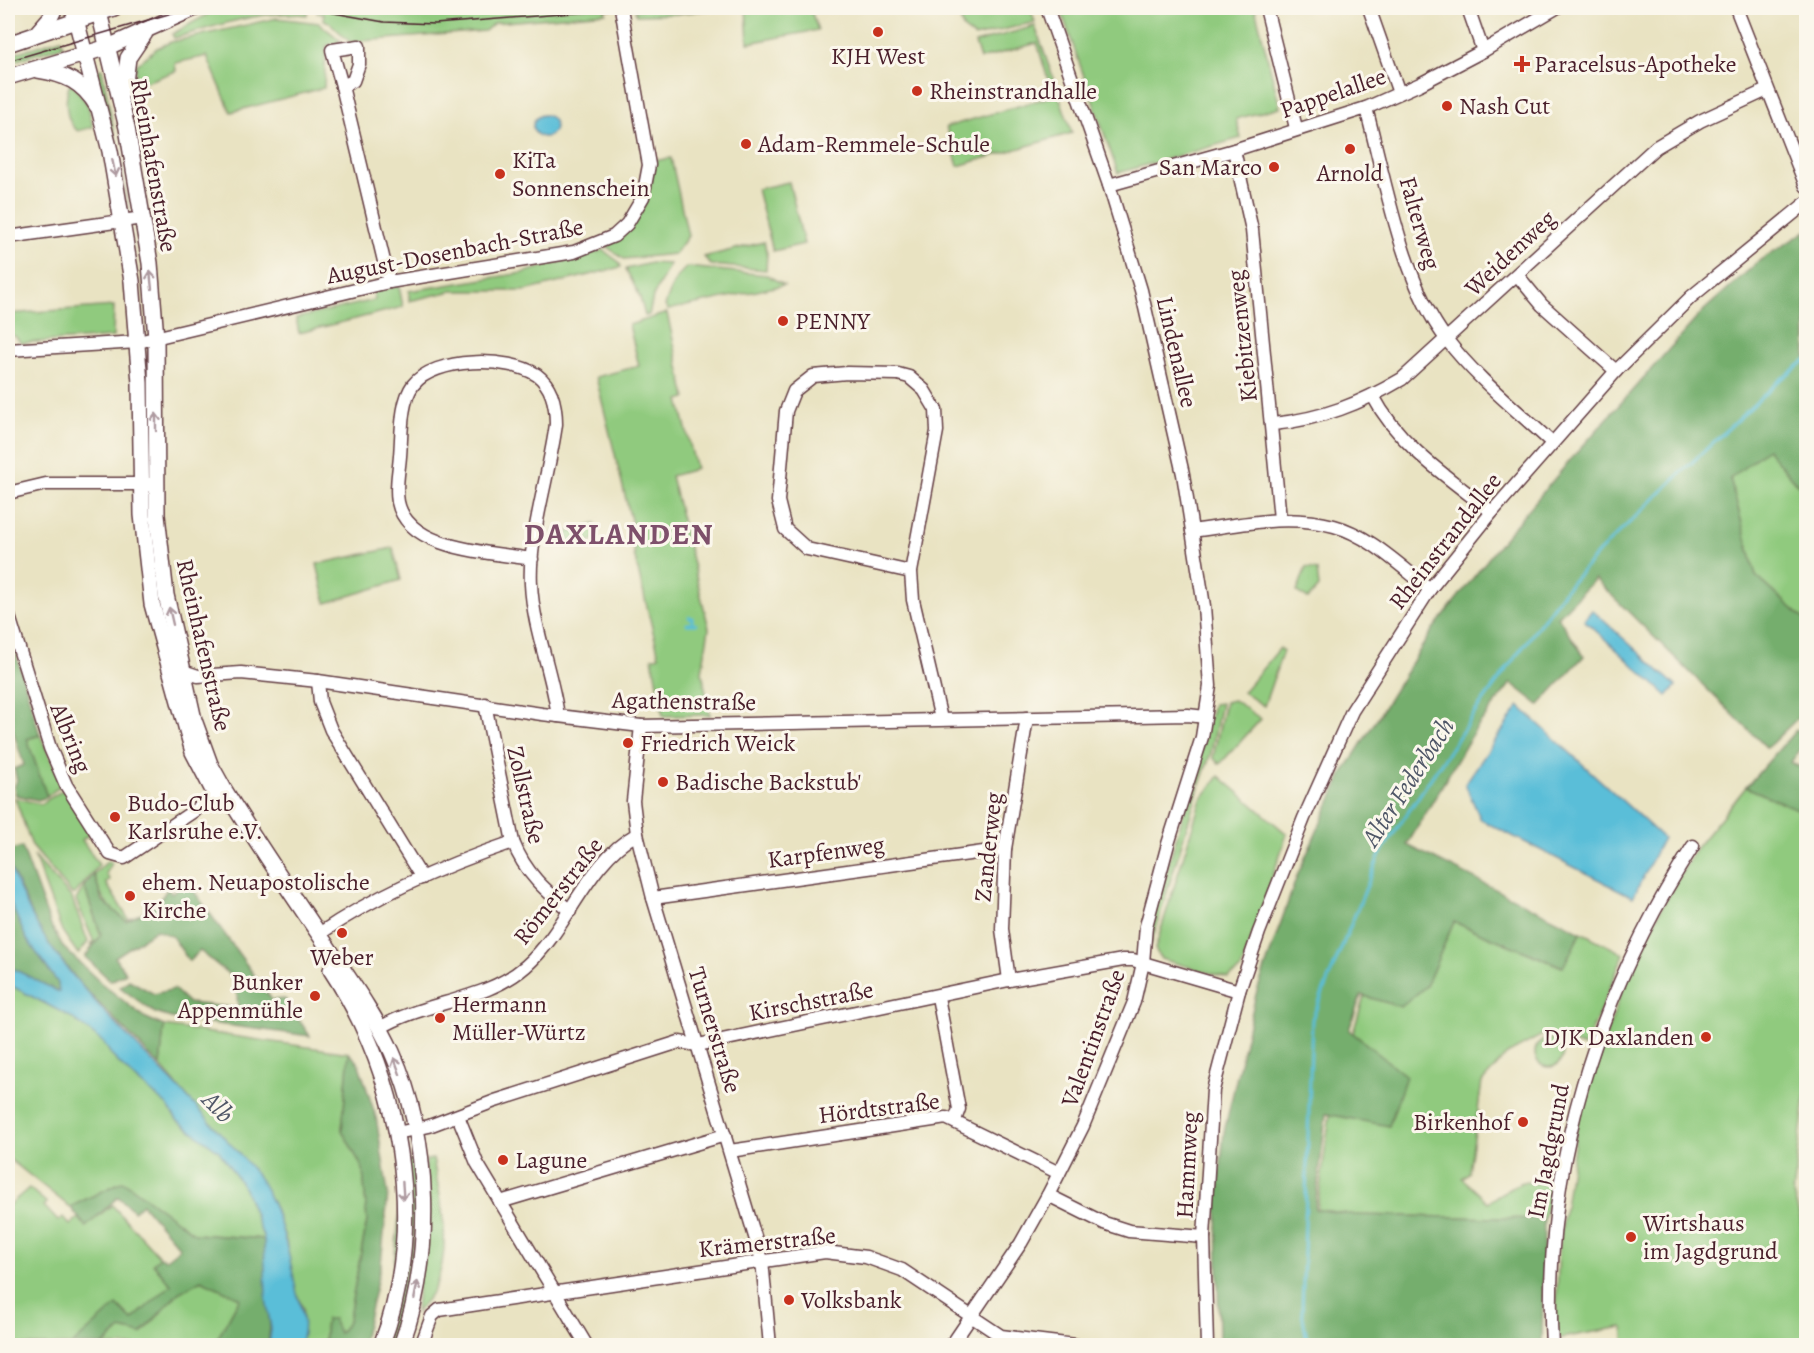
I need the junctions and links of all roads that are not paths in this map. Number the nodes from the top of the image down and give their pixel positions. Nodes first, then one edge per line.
1 (55, 8) edge
2 (114, 8) edge
3 (195, 8) edge
4 (621, 8) edge
5 (1047, 8) edge
6 (1266, 8) edge
7 (1369, 8) edge
8 (1468, 8) edge
9 (1556, 8) edge
10 (1736, 8) edge
11 (99, 10) edge
12 (75, 14) edge
13 (145, 33) junction
14 (34, 36) junction
15 (8, 44) edge
16 (108, 47) junction
17 (1483, 51) junction
18 (87, 55) junction
19 (35, 70) junction
20 (8, 77) edge
21 (342, 86) dead end
22 (1767, 90) junction
23 (1399, 93) junction
24 (123, 107) junction
25 (1366, 108) junction
26 (102, 116) junction
27 (1296, 128) junction
28 (1234, 150) junction
29 (1109, 185) junction
30 (1806, 186) edge
31 (1806, 203) edge
32 (143, 218) junction
33 (123, 221) junction
34 (8, 237) edge
35 (1518, 276) junction
36 (389, 282) junction
37 (156, 338) junction
38 (1447, 341) junction
39 (138, 342) junction
40 (8, 350) edge
41 (1616, 371) junction
42 (1373, 396) junction
43 (1273, 424) junction
44 (1552, 443) junction
45 (140, 484) junction
46 (157, 484) junction
47 (8, 493) edge
48 (1492, 512) junction
49 (1280, 519) junction
50 (1192, 531) junction
51 (532, 559) junction
52 (911, 572) junction
53 (1430, 589) junction
54 (8, 613) edge
55 (169, 664) junction
56 (184, 672) junction
57 (318, 681) junction
58 (484, 704) junction
59 (558, 716) junction
60 (1205, 717) junction
61 (1027, 718) junction
62 (941, 720) junction
63 (641, 726) junction
64 (216, 796) junction
65 (637, 834) junction
66 (513, 842) junction
67 (1693, 846) dead end
68 (1005, 849) junction
69 (422, 878) junction
70 (652, 898) junction
71 (570, 911) junction
72 (319, 934) junction
73 (1143, 963) junction
74 (1010, 980) junction
75 (1239, 991) junction
76 (938, 997) junction
77 (380, 1028) junction
78 (698, 1045) junction
79 (458, 1116) junction
80 (955, 1120) junction
81 (414, 1130) junction
82 (397, 1133) junction
83 (724, 1135) junction
84 (730, 1151) junction
85 (1059, 1173) junction
86 (1048, 1195) junction
87 (500, 1202) junction
88 (1204, 1236) junction
89 (762, 1260) junction
90 (554, 1292) junction
91 (970, 1317) junction
92 (381, 1346) edge
93 (401, 1346) edge
94 (421, 1346) edge
95 (586, 1346) edge
96 (770, 1346) edge
97 (951, 1346) edge
98 (1083, 1346) edge
99 (1207, 1346) edge
100 (1552, 1346) edge

1 - 14 main road
2 - 11 main road
3 - 13 main road
4 - 36 street, August-Dosenbach-Straße
5 - 29 street, Lindenallee
6 - 27 street
7 - 23 street
8 - 17 street
9 - 17 street, Pappelallee
10 - 22 street
11 - 12 main road
11 - 16 main road, Rheinhafenstraße
12 - 14 main road
12 - 18 main road, Rheinhafenstraße
13 - 16 main road
13 - 24 main road
14 - 15 main road
16 - 18 main road
16 - 24 main road, Rheinhafenstraße
17 - 23 street, Pappelallee
18 - 19 main road
18 - 26 main road, Rheinhafenstraße
19 - 20 main road
19 - 26 main road
21 - 36 street
22 - 30 street
22 - 35 street, Weidenweg
23 - 25 street, Pappelallee
24 - 32 main road, Rheinhafenstraße
25 - 27 street, Pappelallee
25 - 38 street, Falterweg
26 -> 33 main road, Rheinhafenstraße
27 - 28 street, Pappelallee
28 - 29 street, Pappelallee
28 - 43 street, Kiebitzenweg
29 - 50 street, Lindenallee
31 - 41 street, Rheinstrandallee
32 - 33 street
37 -> 32 main road, Rheinhafenstraße
33 - 34 street
33 - 39 main road, Rheinhafenstraße
35 - 38 street, Weidenweg
35 - 41 street
36 - 37 street, August-Dosenbach-Straße
37 - 39 street, August-Dosenbach-Straße
46 -> 37 main road, Rheinhafenstraße
38 - 42 street, Weidenweg
38 - 44 street, Falterweg
39 - 40 street, August-Dosenbach-Straße
39 - 45 main road, Rheinhafenstraße
41 - 44 street, Rheinstrandallee
42 - 43 street, Weidenweg
42 - 48 street
43 - 49 street, Kiebitzenweg
44 - 48 street, Rheinstrandallee
45 - 46 street
45 - 47 street
45 - 55 main road, Rheinhafenstraße
56 -> 46 main road, Rheinhafenstraße
48 - 53 street, Rheinstrandallee
49 - 50 street
49 - 53 street
50 - 60 street, Lindenallee
51 - 51 street
51 - 59 street
52 - 52 street
52 - 62 street
53 - 75 street, Rheinstrandallee
54 - 64 street, Albring
55 - 56 street, Agathenstraße
55 - 64 main road, Rheinhafenstraße
56 - 57 street, Agathenstraße
56 - 72 main road, Rheinhafenstraße
57 - 58 street, Agathenstraße
57 - 69 street
58 - 59 street, Agathenstraße
58 - 66 street, Zollstraße
59 - 63 street, Agathenstraße
60 - 61 street, Agathenstraße
60 - 73 street, Valentinstraße
61 - 62 street, Agathenstraße
61 - 68 street, Zanderweg
62 - 63 street, Agathenstraße
63 - 65 street, Turnerstraße
64 - 82 main road, Rheinhafenstraße
65 - 70 street, Turnerstraße
65 - 71 street, Römerstraße
66 - 69 street
66 - 71 street, Zollstraße
67 - 100 street, Im Jagdgrund
68 - 70 street, Karpfenweg
68 - 74 street, Zanderweg
69 - 72 street
70 - 78 street, Turnerstraße
71 - 77 street, Römerstraße
72 - 77 main road, Rheinhafenstraße
73 - 74 street, Kirschstraße
73 - 75 street, Kirschstraße
73 - 85 street, Valentinstraße
74 - 76 street, Kirschstraße
75 - 88 street, Hammweg
76 - 78 street, Kirschstraße
76 - 80 street
81 -> 77 main road, Rheinhafenstraße
78 - 79 street, Kirschstraße
78 - 83 street, Turnerstraße
79 - 81 street, Kirschstraße
79 - 87 street
80 - 84 street, Hördtstraße
80 - 85 street, Hördtstraße
81 - 82 street, Kirschstraße
93 -> 81 main road, Rheinhafenstraße
82 -> 92 main road, Rheinhafenstraße
83 - 84 street, Turnerstraße
83 - 87 street
84 - 89 street, Turnerstraße
85 - 86 street, Valentinstraße
86 - 88 street
86 - 91 street, Valentinstraße
87 - 90 street
88 - 99 street, Hammweg
89 - 90 street, Krämerstraße
89 - 91 street, Krämerstraße
89 - 96 street, Turnerstraße
90 - 94 street, Krämerstraße
90 - 95 street
91 - 97 street, Valentinstraße
91 - 98 street, Krämerstraße

